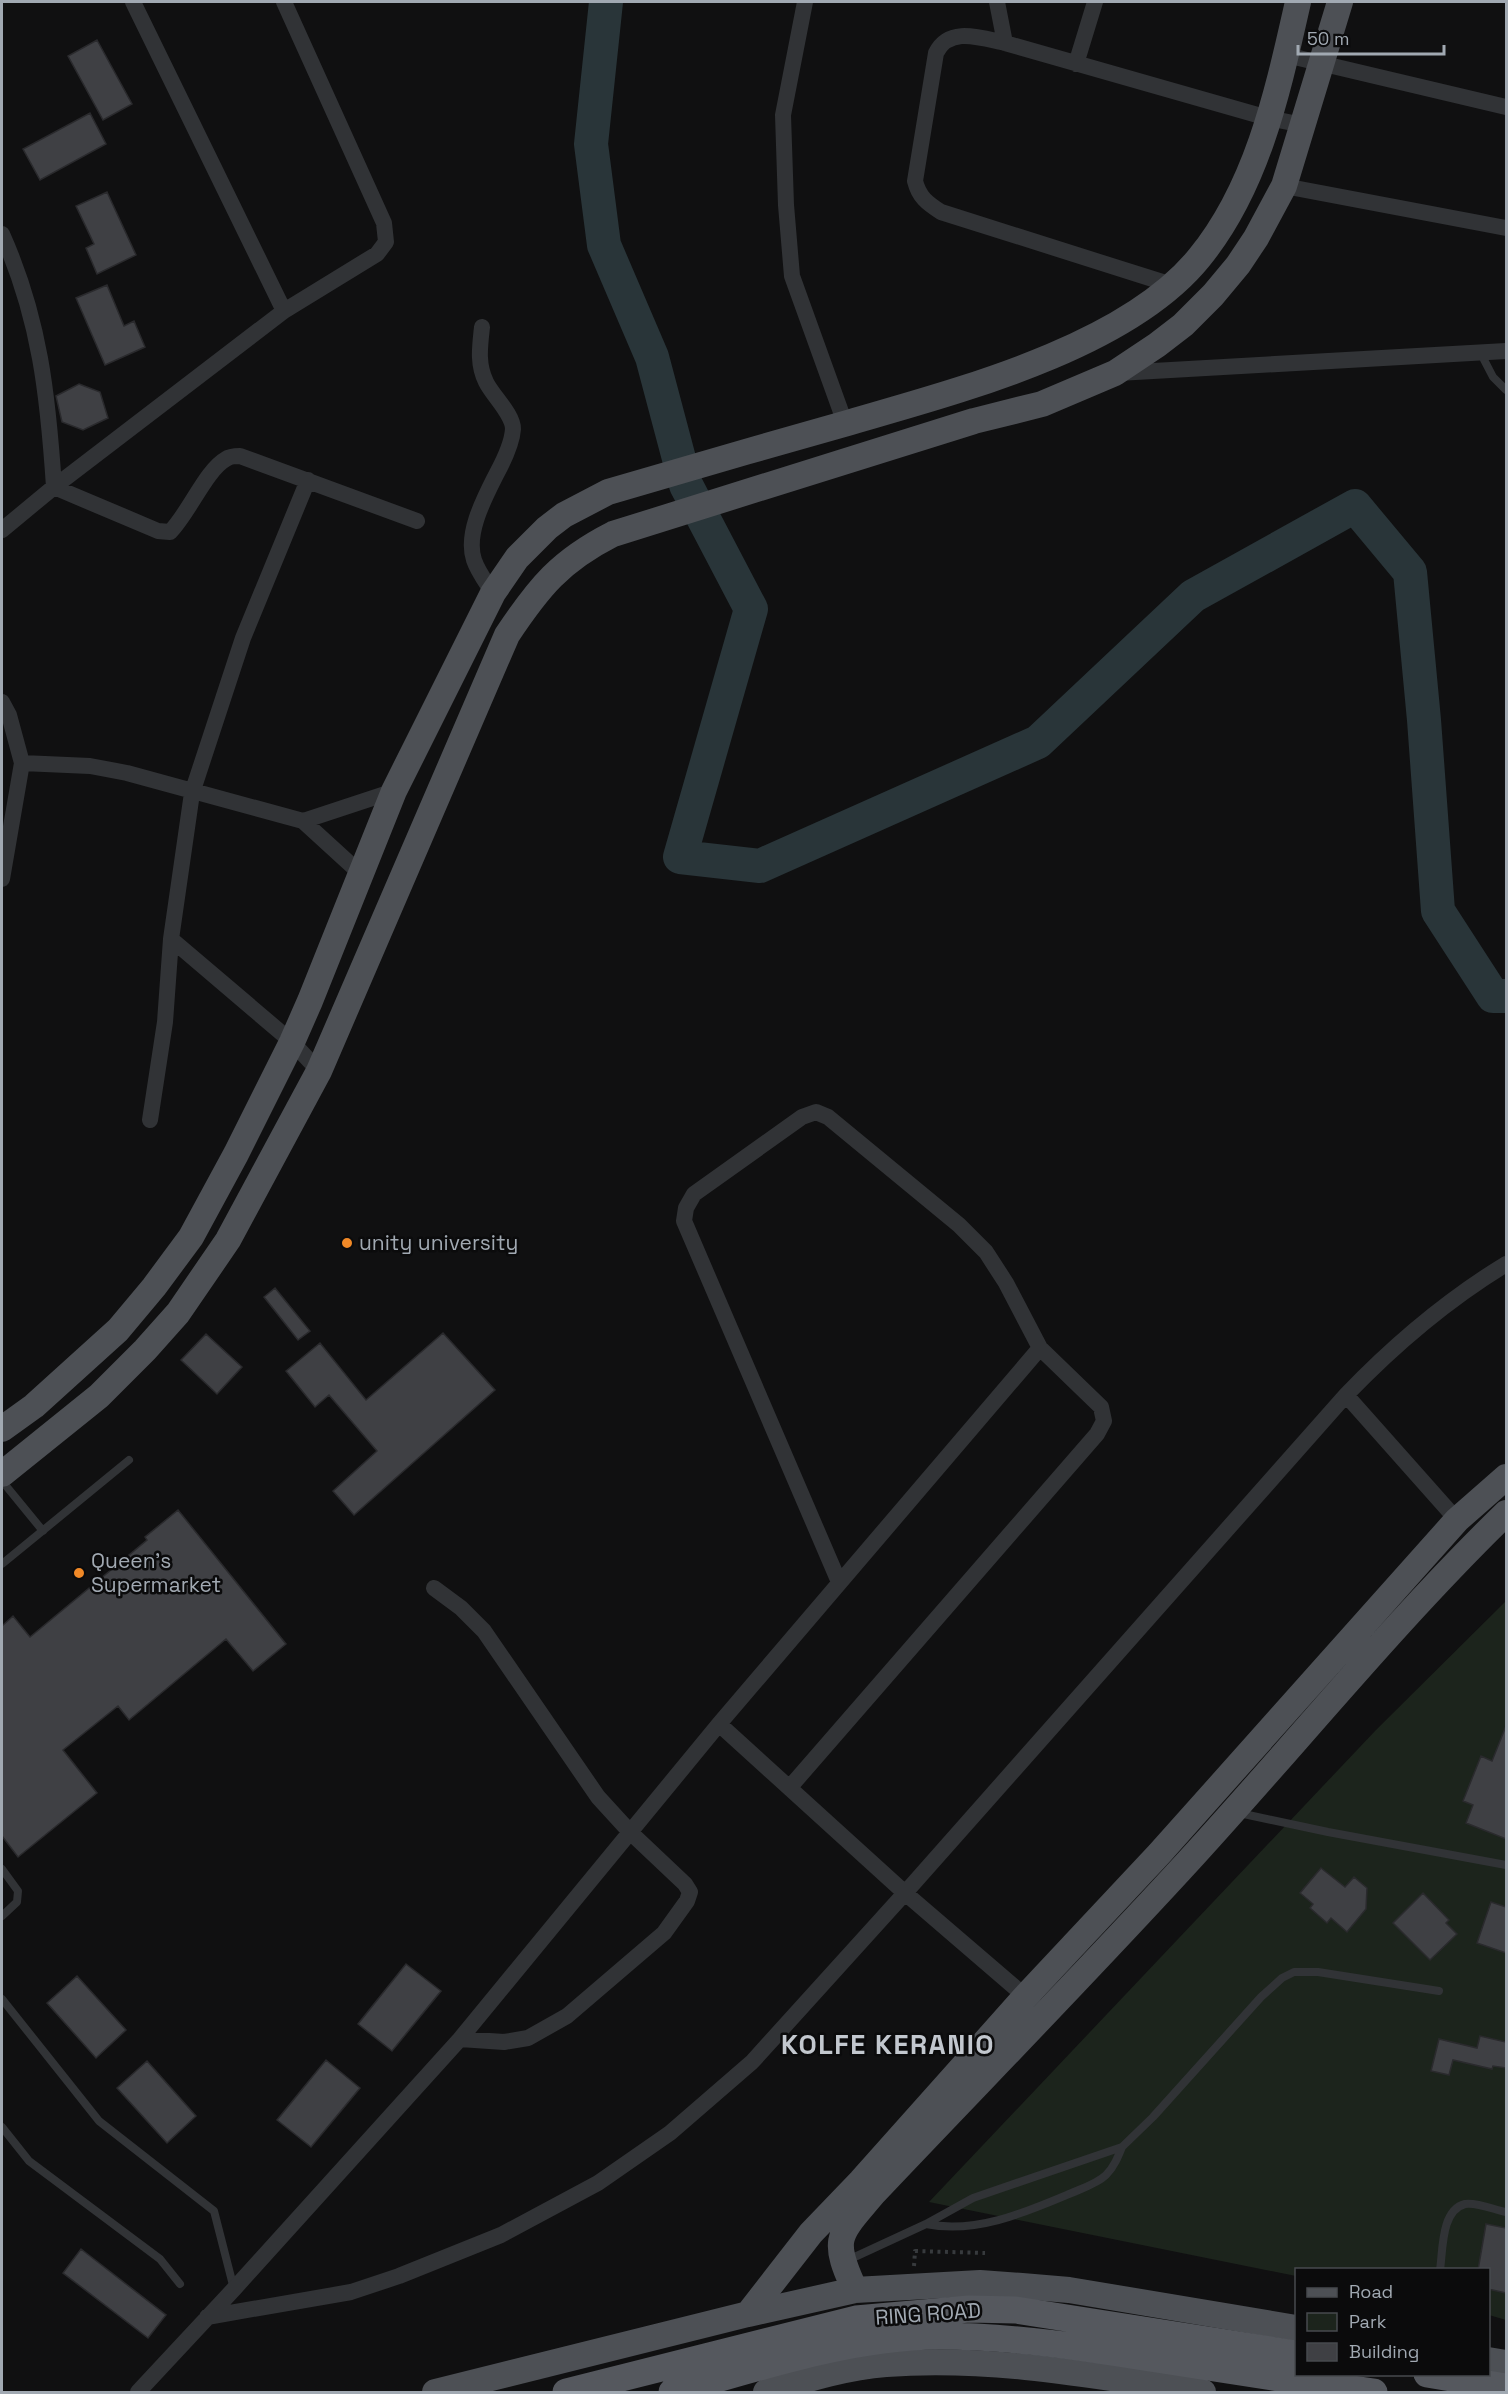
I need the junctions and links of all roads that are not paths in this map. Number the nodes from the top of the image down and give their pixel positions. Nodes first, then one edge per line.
1 (134, 2) edge
2 (284, 2) edge
3 (805, 2) edge
4 (997, 2) edge
5 (1095, 2) edge
6 (1298, 2) edge
7 (1340, 2) edge
8 (1005, 43) junction
9 (1286, 55) junction
10 (1323, 63) junction
11 (1076, 64) junction
12 (1506, 107) edge
13 (1268, 118) junction
14 (1303, 125) junction
15 (1284, 186) junction
16 (1506, 228) edge
17 (2, 235) edge
18 (1174, 286) junction
19 (285, 311) junction
20 (1130, 317) junction
21 (482, 327) dead end
22 (1157, 345) junction
23 (1506, 351) edge
24 (1480, 352) junction
25 (1115, 373) junction
26 (1506, 390) edge
27 (845, 423) junction
28 (308, 480) junction
29 (54, 487) junction
30 (417, 521) dead end
31 (2, 531) edge
32 (493, 592) junction
33 (2, 702) edge
34 (22, 763) junction
35 (394, 791) junction
36 (192, 793) junction
37 (303, 821) junction
38 (361, 874) junction
39 (2, 879) edge
40 (171, 939) junction
41 (292, 1042) junction
42 (319, 1071) junction
43 (150, 1120) dead end
44 (1506, 1264) edge
45 (1040, 1348) junction
46 (1346, 1395) junction
47 (2, 1429) edge
48 (129, 1460) dead end
49 (2, 1474) edge
50 (1506, 1477) edge
51 (2, 1481) edge
52 (1506, 1513) edge
53 (1457, 1520) junction
54 (43, 1531) junction
55 (2, 1564) edge
56 (839, 1581) junction
57 (434, 1588) dead end
58 (719, 1724) junction
59 (790, 1786) junction
60 (1232, 1811) junction
61 (630, 1832) junction
62 (1506, 1865) edge
63 (2, 1869) edge
64 (905, 1893) junction
65 (2, 1916) edge
66 (1439, 1991) dead end
67 (1025, 1997) junction
68 (2, 1999) edge
69 (1045, 2013) junction
70 (460, 2039) junction
71 (2, 2127) edge
72 (1122, 2147) junction
73 (1506, 2212) edge
74 (926, 2224) junction
75 (842, 2263) junction
76 (1440, 2268) edge
77 (180, 2284) dead end
78 (234, 2289) junction
79 (855, 2290) junction
80 (748, 2314) junction
81 (207, 2317) junction
82 (1295, 2328) edge
83 (1295, 2354) edge
84 (1490, 2360) edge
85 (1506, 2363) edge
86 (1439, 2376) edge
87 (1506, 2387) edge
88 (138, 2392) edge
89 (435, 2392) edge
90 (566, 2392) edge
91 (672, 2392) edge
92 (766, 2392) edge
93 (1203, 2392) edge
94 (1374, 2392) edge

1 - 19 street
2 - 19 street
3 - 27 street
4 - 8 street
5 - 11 street
6 - 9 main road
7 - 10 main road
8 - 11 street
8 - 18 street
9 - 10 street
9 - 13 main road
10 - 12 street
10 - 14 main road
11 - 13 street
13 - 14 street
13 - 18 main road
14 - 15 main road
15 - 16 street
15 - 22 main road
17 - 29 street
18 - 20 main road
19 - 29 street
20 - 22 main road
20 - 27 main road
21 - 32 street
22 - 25 main road
23 - 24 street
24 - 25 street
24 - 26 lane
25 - 42 main road
27 - 32 main road
28 - 29 street
28 - 30 street
28 - 36 street
29 - 31 street
32 - 35 main road
33 - 34 street
34 - 36 street
34 - 39 street
35 - 37 street
35 - 38 main road
36 - 37 street
36 - 40 street
37 - 38 street
38 - 41 main road
40 - 41 street
40 - 43 street
41 - 42 street
41 - 47 main road
42 - 49 main road
44 - 46 street
45 - 56 street
45 - 56 street
45 - 59 street
46 - 53 street
46 - 64 street
48 - 54 lane
50 - 53 main road
51 - 54 lane
52 - 60 main road
53 - 67 main road
54 - 55 lane
56 - 58 street
57 - 61 street
58 - 59 street
58 - 61 street
59 - 64 street
60 - 62 lane
60 - 69 main road
61 - 70 street
61 - 70 street
63 - 65 lane
64 - 67 street
64 - 81 street
66 - 72 lane
67 - 69 street
67 - 80 main road
68 - 78 lane
69 - 75 main road
70 - 78 street
71 - 77 lane
72 - 74 lane
72 - 74 lane
73 - 76 lane
74 - 75 lane
75 - 79 main road
78 - 81 street
79 - 80 main road
79 - 82 main road
80 - 89 main road
81 - 88 street
83 - 90 highway, RING ROAD
84 - 85 main road
86 - 87 highway
91 - 94 highway, RING ROAD
92 - 93 main road

